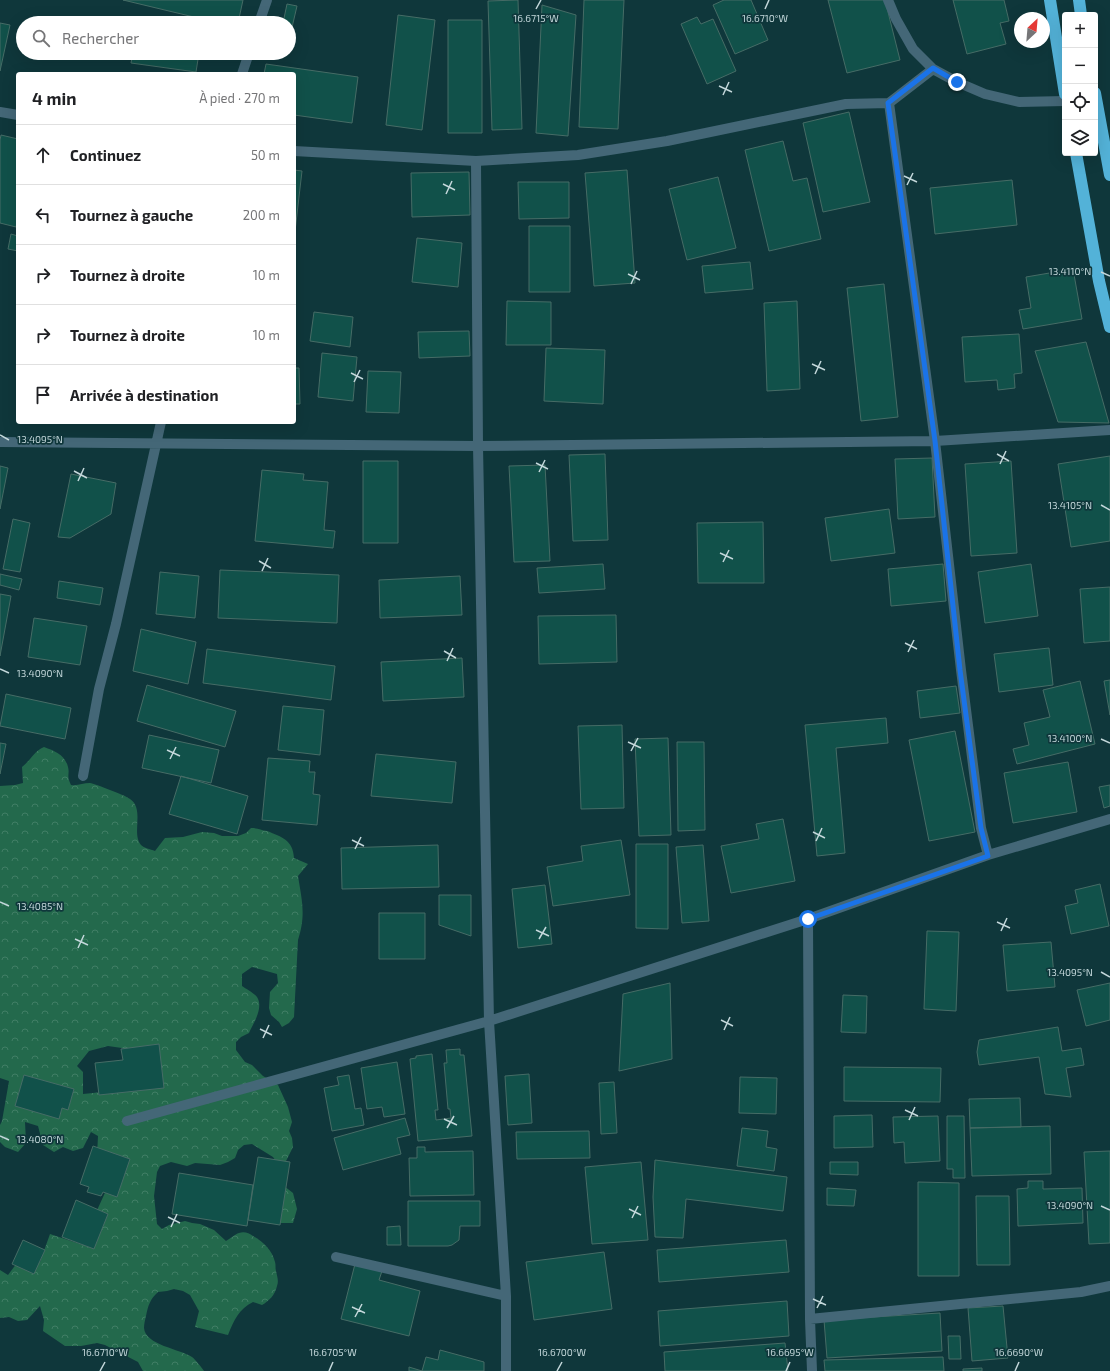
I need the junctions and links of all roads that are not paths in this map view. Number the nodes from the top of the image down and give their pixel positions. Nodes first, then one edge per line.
1 (267, 0) edge
2 (888, 0) edge
3 (1050, 0) edge
4 (1079, 0) edge
5 (1081, 12) edge
6 (261, 16) edge
7 (247, 60) edge
8 (933, 68) junction
9 (243, 72) edge
10 (1063, 84) edge
11 (1062, 101) edge
12 (888, 103) junction
13 (0, 112) edge
14 (1098, 113) edge
15 (16, 115) edge
16 (296, 151) edge
17 (1077, 156) edge
18 (476, 161) junction
19 (1110, 175) edge
20 (1110, 327) edge
21 (161, 424) edge
22 (1110, 430) edge
23 (935, 441) junction
24 (0, 442) edge
25 (156, 443) junction
26 (478, 446) junction
27 (83, 776) dead end
28 (1110, 819) edge
29 (988, 856) junction
30 (808, 919) junction
31 (490, 1021) junction
32 (127, 1121) dead end
33 (336, 1257) dead end
34 (1110, 1286) edge
35 (506, 1296) junction
36 (810, 1318) junction
37 (506, 1371) edge
38 (812, 1371) edge

1 - 6 street
2 - 8 street
3 - 10 highway
4 - 5 highway
7 - 9 street
8 - 11 street
8 - 12 street
12 - 18 street
12 - 23 street
13 - 15 street
14 - 19 highway
16 - 18 street
17 - 20 highway
18 - 26 street
21 - 25 street
22 - 23 street
23 - 26 street
23 - 29 street
24 - 25 street
25 - 26 street
25 - 27 street
26 - 31 street
28 - 29 street
29 - 30 street
30 - 31 street
30 - 36 street
31 - 32 street
31 - 35 street
33 - 35 street
34 - 36 street
35 - 37 street
36 - 38 street

